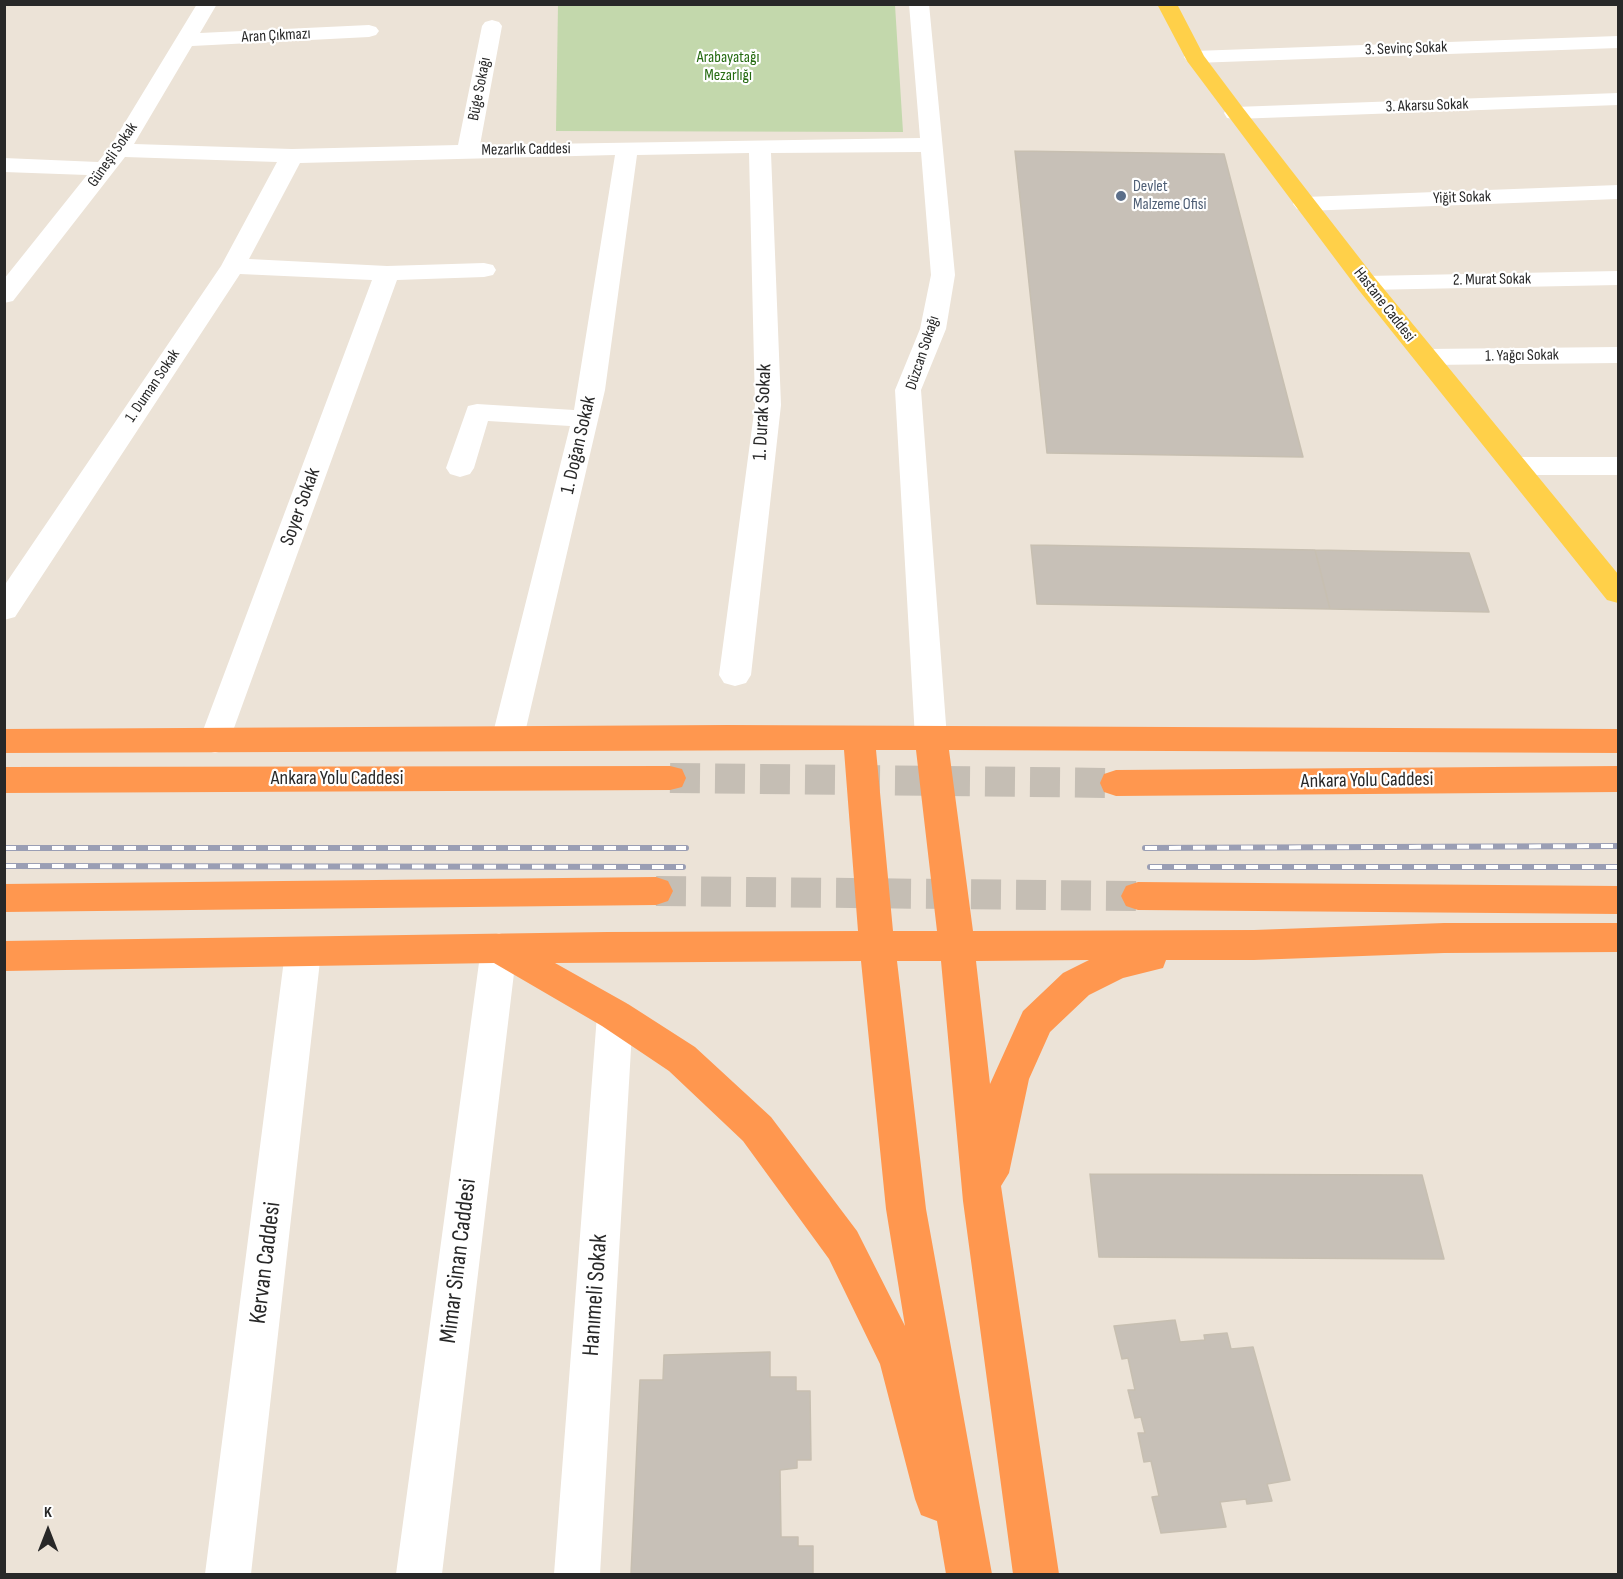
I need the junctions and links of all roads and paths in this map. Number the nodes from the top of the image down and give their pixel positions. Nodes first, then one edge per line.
1 (207, 4) edge
2 (919, 4) edge
3 (1167, 4) edge
4 (492, 26) dead end
5 (369, 32) dead end
6 (184, 40) junction
7 (1618, 42) edge
8 (1194, 57) junction
9 (1618, 99) edge
10 (1235, 113) junction
11 (932, 145) junction
12 (627, 148) junction
13 (760, 148) junction
14 (119, 150) junction
15 (468, 152) junction
16 (292, 156) junction
17 (4, 165) edge
18 (105, 169) junction
19 (1618, 192) edge
20 (1305, 204) junction
21 (233, 266) junction
22 (484, 270) dead end
23 (387, 273) junction
24 (1618, 278) edge
25 (1366, 283) junction
26 (4, 296) edge
27 (1618, 355) edge
28 (1426, 357) junction
29 (585, 419) junction
30 (1618, 465) edge
31 (1516, 466) junction
32 (460, 468) dead end
33 (1618, 593) edge
34 (4, 610) edge
35 (735, 675) dead end
36 (508, 737) junction
37 (859, 738) junction
38 (931, 738) junction
39 (4, 741) edge
40 (215, 741) junction
41 (1618, 741) edge
42 (670, 778) tunnel mouth
43 (1618, 779) edge
44 (4, 780) edge
45 (1116, 783) tunnel mouth
46 (656, 891) tunnel mouth
47 (1137, 896) tunnel mouth
48 (4, 898) edge
49 (1618, 900) edge
50 (1618, 938) edge
51 (1254, 945) junction
52 (877, 946) junction
53 (957, 946) junction
54 (499, 948) junction
55 (303, 952) junction
56 (4, 956) edge
57 (615, 1015) junction
58 (983, 1201) junction
59 (228, 1575) edge
60 (419, 1575) edge
61 (577, 1575) edge
62 (957, 1575) edge
63 (969, 1575) edge
64 (1036, 1575) edge

1 - 6 street, Güneşli Sokak
2 - 11 street, Düzcan Sokağı
3 - 8 main road, Hastane Caddesi
4 - 15 street, Büge Sokağı
5 - 6 street, Aran Çıkmazı
6 - 14 street, Güneşli Sokak
7 - 8 street, 3. Sevinç Sokak
8 - 10 main road, Hastane Caddesi
9 - 10 street, 3. Akarsu Sokak
10 - 20 main road, Hastane Caddesi
11 - 13 street, Mezarlık Caddesi
11 - 38 street, Düzcan Sokağı
12 - 13 street, Mezarlık Caddesi
12 - 15 street, Mezarlık Caddesi
12 - 29 street, 1. Doğan Sokak
13 - 35 street, 1. Durak Sokak
14 - 16 street, Mezarlık Caddesi
14 - 18 street, Güneşli Sokak
15 - 16 street, Mezarlık Caddesi
16 - 21 street, 1. Duman Sokak
17 - 18 street
18 - 26 street, Güneşli Sokak
19 - 20 street, Yiğit Sokak
20 - 25 main road, Hastane Caddesi
21 - 23 street
21 - 34 street, 1. Duman Sokak
22 - 23 street
23 - 40 street, Soyer Sokak
24 - 25 street, 2. Murat Sokak
25 - 28 main road, Hastane Caddesi
27 - 28 street, 1. Yağcı Sokak
28 - 31 main road, Hastane Caddesi
29 - 32 street
29 - 36 street, 1. Doğan Sokak
30 - 31 street
31 - 33 main road, Hastane Caddesi
36 - 37 highway
36 - 40 highway
37 - 38 highway
37 - 52 highway
38 - 41 highway
38 - 53 highway
39 - 40 highway
42 - 44 highway, Ankara Yolu Caddesi
43 - 45 highway, Ankara Yolu Caddesi
46 - 48 highway
47 - 49 highway
50 - 51 highway
51 - 53 highway
51 - 58 highway
52 - 53 highway
52 - 54 highway
52 - 63 highway
53 - 58 highway
54 - 55 highway
54 - 57 highway
54 - 60 street, Mimar Sinan Caddesi
55 - 56 highway
55 - 59 street, Kervan Caddesi
57 - 61 street, Hanımeli Sokak
57 - 62 highway
58 - 64 highway

